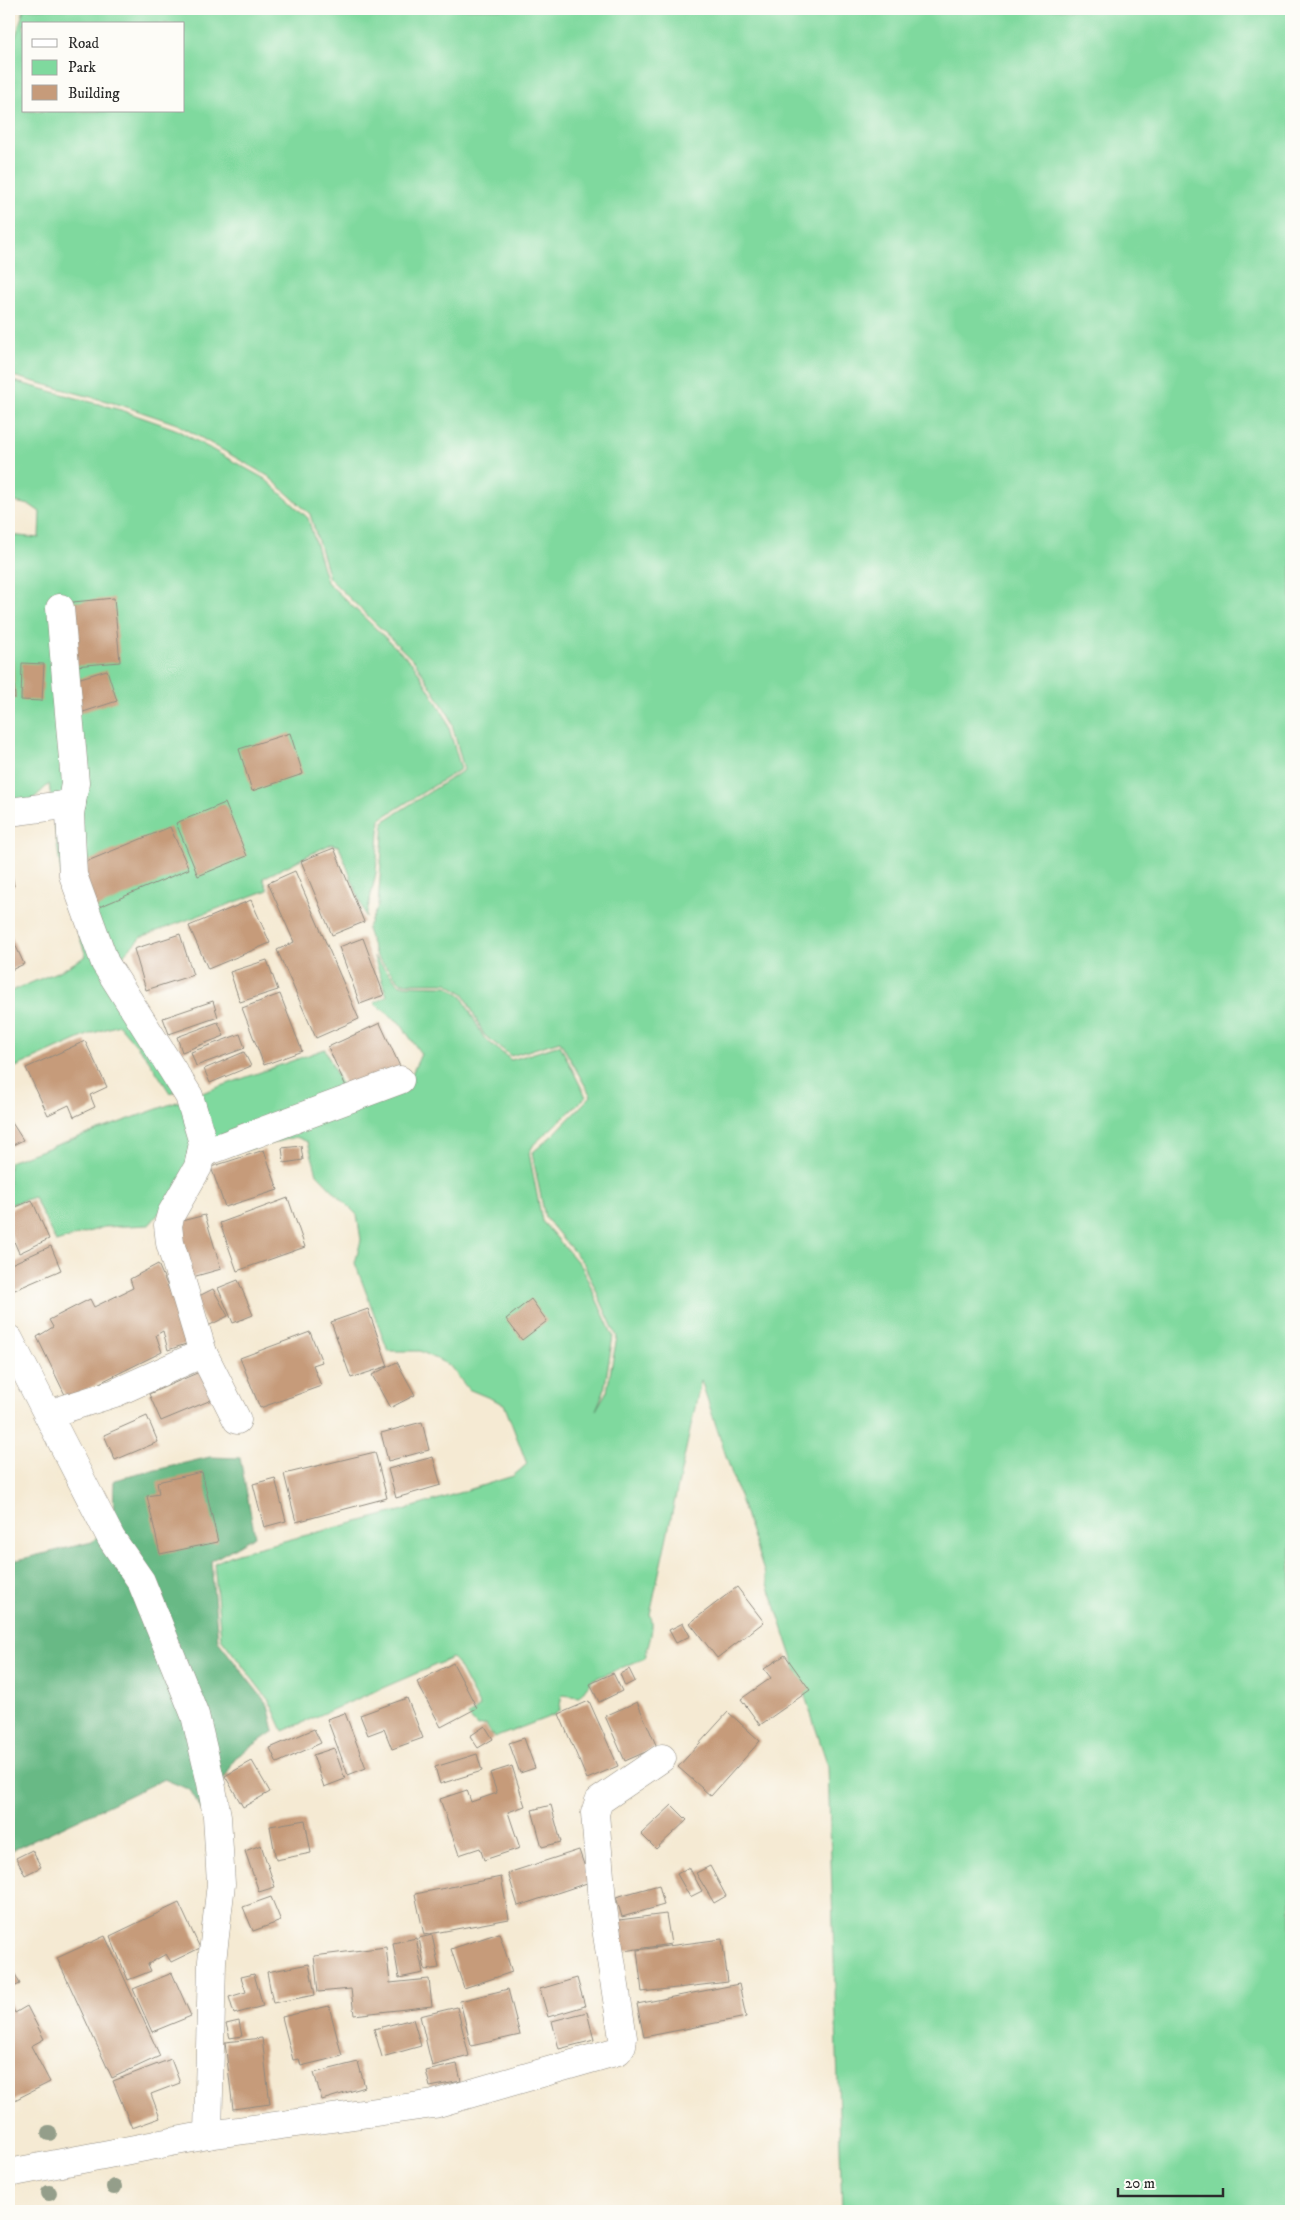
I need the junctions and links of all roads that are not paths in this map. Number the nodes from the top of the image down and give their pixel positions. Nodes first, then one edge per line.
1 (60, 608) dead end
2 (72, 804) junction
3 (9, 812) edge
4 (400, 1080) dead end
5 (202, 1154) junction
6 (9, 1339) edge
7 (203, 1353) junction
8 (48, 1414) junction
9 (237, 1420) dead end
10 (662, 1758) dead end
11 (208, 2135) junction
12 (9, 2173) edge

1 - 2 street
2 - 3 street
2 - 5 street
4 - 5 street
5 - 7 street
6 - 8 street
7 - 8 street
7 - 9 street
8 - 11 street
10 - 11 street
11 - 12 street

